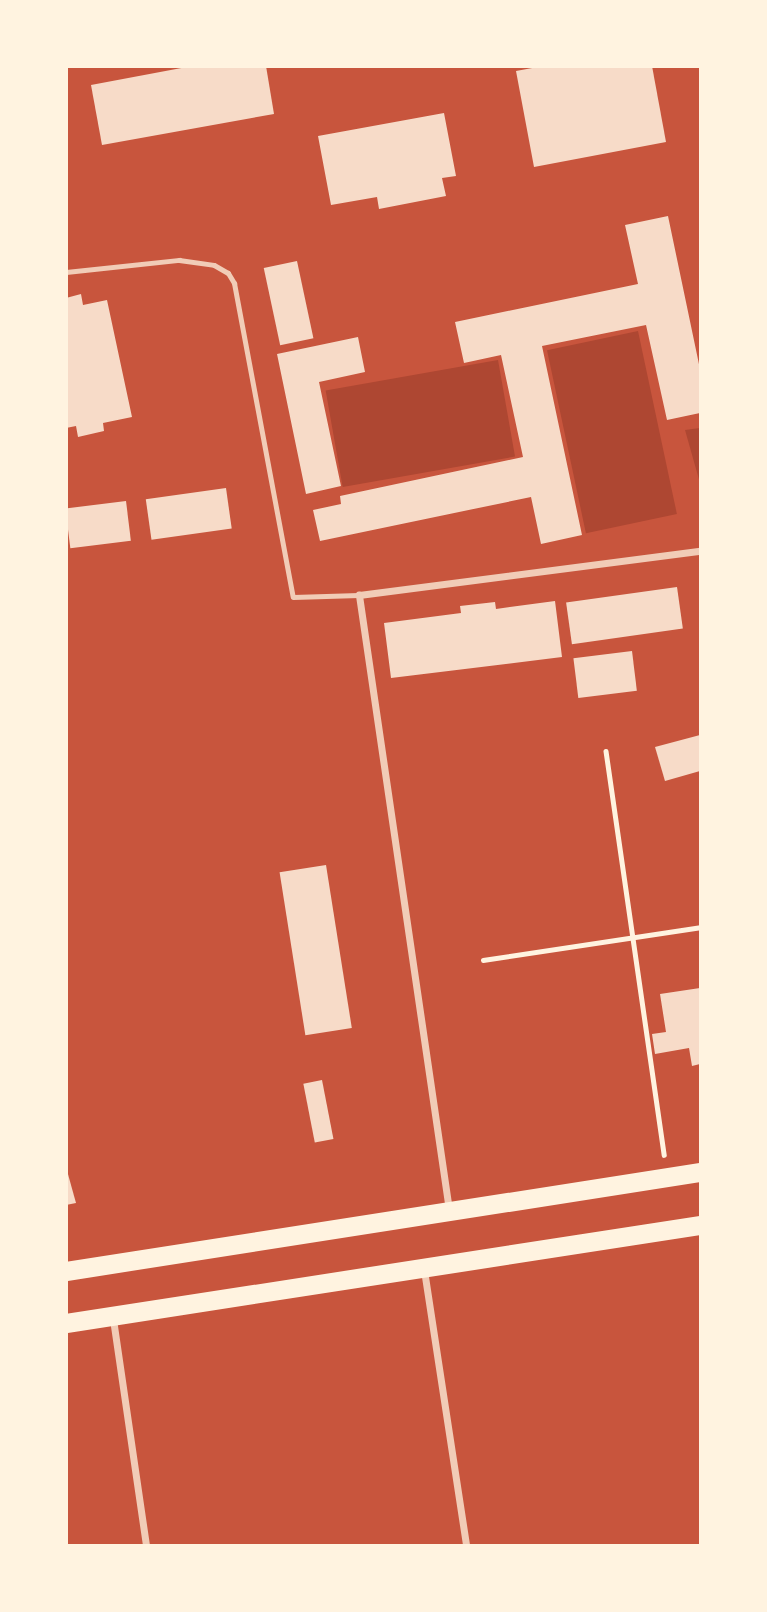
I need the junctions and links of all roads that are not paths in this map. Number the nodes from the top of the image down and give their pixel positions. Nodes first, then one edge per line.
1 (66, 272) edge
2 (701, 551) edge
3 (359, 595) junction
4 (701, 1172) edge
5 (449, 1210) junction
6 (701, 1225) edge
7 (423, 1269) junction
8 (66, 1271) edge
9 (112, 1315) junction
10 (66, 1323) edge
11 (146, 1545) edge
12 (466, 1545) edge

1 - 3 lane
2 - 3 street
3 - 5 street
4 - 5 highway
5 - 8 highway
6 - 7 highway
7 - 9 highway
7 - 12 street
9 - 10 highway
9 - 11 street

